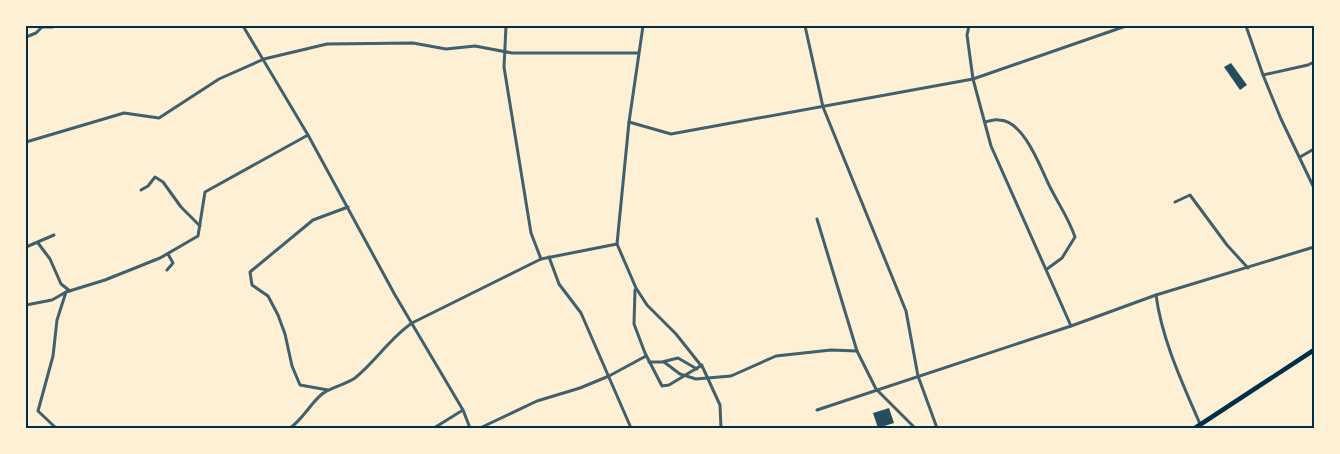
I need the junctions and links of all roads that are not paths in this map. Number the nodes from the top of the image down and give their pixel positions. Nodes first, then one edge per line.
1 (55, 26) edge
2 (243, 26) edge
3 (506, 26) edge
4 (643, 26) edge
5 (805, 26) edge
6 (969, 26) edge
7 (1126, 26) edge
8 (1246, 26) edge
9 (1113, 28) edge
10 (26, 37) edge
11 (505, 52) junction
12 (638, 53) junction
13 (264, 59) junction
14 (1314, 62) edge
15 (1263, 75) junction
16 (973, 79) junction
17 (823, 107) junction
18 (629, 122) junction
19 (984, 123) junction
20 (308, 135) junction
21 (26, 142) edge
22 (1314, 149) edge
23 (1300, 157) junction
24 (1314, 188) edge
25 (141, 190) dead end
26 (1175, 202) dead end
27 (348, 207) junction
28 (817, 219) dead end
29 (200, 226) junction
30 (54, 235) dead end
31 (38, 243) junction
32 (617, 244) junction
33 (26, 247) edge
34 (1314, 247) edge
35 (168, 254) junction
36 (549, 257) junction
37 (540, 259) junction
38 (1248, 268) junction
39 (1047, 269) junction
40 (167, 270) dead end
41 (636, 288) junction
42 (68, 292) junction
43 (1156, 295) junction
44 (26, 305) edge
45 (412, 323) junction
46 (1071, 326) junction
47 (1314, 350) edge
48 (857, 351) junction
49 (646, 356) junction
50 (649, 362) junction
51 (664, 362) junction
52 (702, 366) junction
53 (697, 369) junction
54 (685, 375) junction
55 (609, 376) junction
56 (918, 376) junction
57 (707, 377) junction
58 (329, 390) junction
59 (876, 390) junction
60 (463, 410) junction
61 (817, 410) dead end
62 (1200, 425) junction
63 (56, 429) edge
64 (290, 429) edge
65 (435, 429) edge
66 (470, 429) edge
67 (480, 429) edge
68 (631, 429) edge
69 (721, 429) edge
70 (915, 429) edge
71 (937, 429) edge
72 (1195, 429) edge

1 - 10 street
2 - 13 street
3 - 11 street
4 - 12 street
5 - 17 street
6 - 16 street
7 - 9 street
8 - 15 street
9 - 16 street
11 - 12 street
11 - 13 street
11 - 37 street
12 - 18 street
13 - 20 street
13 - 21 street
14 - 15 street
15 - 23 street
16 - 17 street
16 - 19 street
17 - 18 street
17 - 56 street
18 - 32 street
19 - 39 street
19 - 39 street
20 - 27 street
20 - 29 street
22 - 23 street
23 - 24 street
25 - 29 street
26 - 38 street
27 - 45 street
27 - 58 street
28 - 48 street
29 - 35 street
30 - 31 street
31 - 33 street
31 - 42 street
32 - 36 street
32 - 41 street
34 - 38 street
35 - 40 street
35 - 42 street
36 - 37 street
36 - 55 street
37 - 45 street
38 - 43 street
39 - 46 street
41 - 49 street
41 - 52 street
42 - 44 street
42 - 63 street
43 - 46 street
43 - 62 street
45 - 58 street
45 - 60 street
46 - 56 street
47 - 62 main road
48 - 57 street
48 - 59 street
49 - 50 street
49 - 55 street
50 - 51 street
50 - 54 street
51 - 53 street
51 - 54 street
52 - 53 street
52 - 57 street
53 - 54 street
54 - 57 street
55 - 67 street
55 - 68 street
56 - 59 street
56 - 71 street
57 - 69 street
58 - 64 street
59 - 61 street
59 - 70 street
60 - 65 street
60 - 66 street
62 - 72 main road

